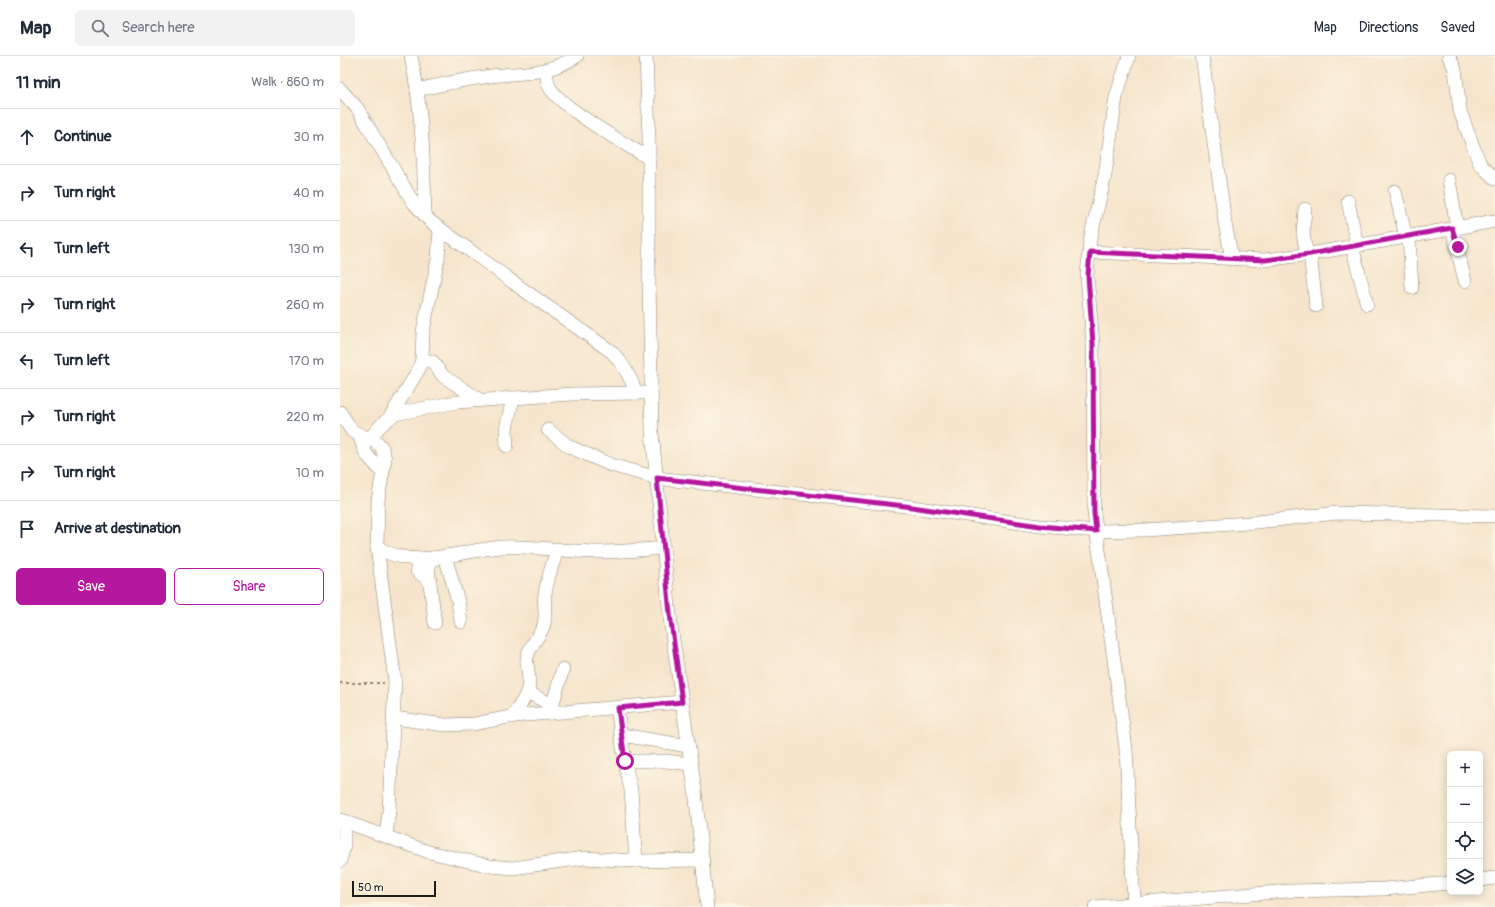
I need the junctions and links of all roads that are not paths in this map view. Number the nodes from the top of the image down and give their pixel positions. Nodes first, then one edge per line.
1 (411, 56) edge
2 (577, 56) edge
3 (646, 56) edge
4 (1129, 56) edge
5 (1202, 56) edge
6 (1449, 56) edge
7 (546, 71) junction
8 (340, 89) edge
9 (417, 90) junction
10 (649, 158) junction
11 (1495, 179) edge
12 (1449, 180) dead end
13 (1396, 191) dead end
14 (1348, 202) dead end
15 (1304, 209) dead end
16 (425, 216) junction
17 (1495, 221) edge
18 (1454, 227) junction
19 (440, 230) junction
20 (1408, 236) junction
21 (1354, 246) junction
22 (1090, 252) junction
23 (1308, 254) junction
24 (1232, 258) junction
25 (1465, 281) dead end
26 (1412, 288) dead end
27 (1367, 304) dead end
28 (1316, 306) dead end
29 (422, 360) junction
30 (636, 393) junction
31 (652, 393) junction
32 (513, 398) junction
33 (480, 400) junction
34 (340, 412) edge
35 (390, 418) junction
36 (548, 430) dead end
37 (364, 437) junction
38 (508, 446) dead end
39 (657, 478) junction
40 (1495, 516) edge
41 (1096, 531) junction
42 (377, 547) junction
43 (663, 548) junction
44 (557, 549) junction
45 (439, 557) junction
46 (417, 559) junction
47 (430, 581) junction
48 (461, 622) dead end
49 (435, 623) dead end
50 (563, 669) dead end
51 (527, 692) junction
52 (682, 702) junction
53 (618, 708) junction
54 (551, 709) junction
55 (512, 717) junction
56 (394, 718) junction
57 (622, 735) junction
58 (688, 746) junction
59 (625, 761) junction
60 (691, 764) junction
61 (342, 820) edge
62 (386, 836) junction
63 (340, 859) edge
64 (703, 860) junction
65 (636, 861) junction
66 (1495, 878) edge
67 (1483, 880) edge
68 (1447, 883) edge
69 (1134, 904) junction
70 (707, 907) edge
71 (1095, 907) edge

1 - 9 street
2 - 7 street
3 - 10 street
4 - 22 street
5 - 24 street
6 - 11 street
7 - 9 street
7 - 10 street
8 - 16 street
9 - 16 street
10 - 31 street
12 - 18 street
13 - 20 street
14 - 21 street
15 - 23 street
16 - 19 street
17 - 18 street
18 - 20 street
18 - 25 street
19 - 29 street
19 - 30 street
20 - 21 street
20 - 26 street
21 - 23 street
21 - 27 street
22 - 24 street
22 - 41 street
23 - 24 street
23 - 28 street
29 - 33 street
29 - 35 street
30 - 31 street
30 - 32 street
31 - 39 street
32 - 33 street
32 - 38 street
33 - 35 street
34 - 37 street
35 - 37 street
36 - 39 street
37 - 42 street
39 - 41 street
39 - 43 street
40 - 41 street
41 - 69 street
42 - 46 street
42 - 56 street
43 - 44 street
43 - 52 street
44 - 45 street
44 - 51 street
45 - 46 street
45 - 47 street
45 - 48 street
46 - 47 street
47 - 49 street
50 - 54 street
51 - 54 street
51 - 55 street
52 - 53 street
52 - 58 street
53 - 54 street
53 - 57 street
54 - 55 street
55 - 56 street
56 - 62 street
57 - 58 street
57 - 59 street
58 - 60 street
59 - 60 street
59 - 65 street
60 - 64 street
61 - 62 street
61 - 63 street
62 - 65 street
64 - 65 street
64 - 70 street
66 - 67 street
68 - 69 street
69 - 71 street

